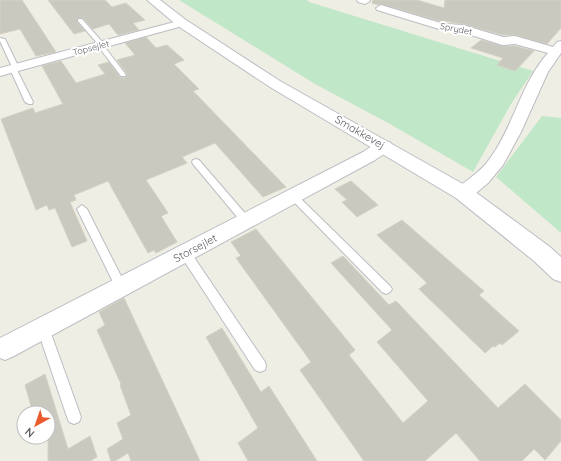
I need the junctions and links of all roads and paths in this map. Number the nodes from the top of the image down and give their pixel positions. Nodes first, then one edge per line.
1 (153, 0) edge
2 (381, 8) dead end
3 (80, 20) dead end
4 (182, 23) junction
5 (2, 39) dead end
6 (101, 45) junction
7 (558, 48) edge
8 (14, 68) junction
9 (0, 72) edge
10 (123, 75) dead end
11 (29, 102) dead end
12 (384, 146) junction
13 (196, 162) dead end
14 (463, 193) junction
15 (294, 196) junction
16 (82, 209) dead end
17 (246, 221) junction
18 (185, 253) junction
19 (561, 272) edge
20 (121, 287) junction
21 (386, 289) dead end
22 (43, 328) junction
23 (5, 348) dead end
24 (260, 366) dead end
25 (74, 417) dead end

1 - 4 street, Smakkevej
2 - 7 street, Sprydet
3 - 6 lane
4 - 6 street, Topsejlet
4 - 12 street, Smakkevej
5 - 8 lane
6 - 8 street, Topsejlet
6 - 10 lane
7 - 14 street, Sprydet
8 - 9 street, Topsejlet
8 - 11 lane
12 - 14 street, Smakkevej
12 - 15 street, Storsejlet
13 - 17 lane
14 - 19 street, Smakkevej
15 - 17 street, Storsejlet
15 - 21 lane
16 - 20 lane
17 - 18 street, Storsejlet
18 - 20 street, Storsejlet
18 - 24 lane
20 - 22 street, Storsejlet
22 - 23 street, Storsejlet
22 - 25 lane

